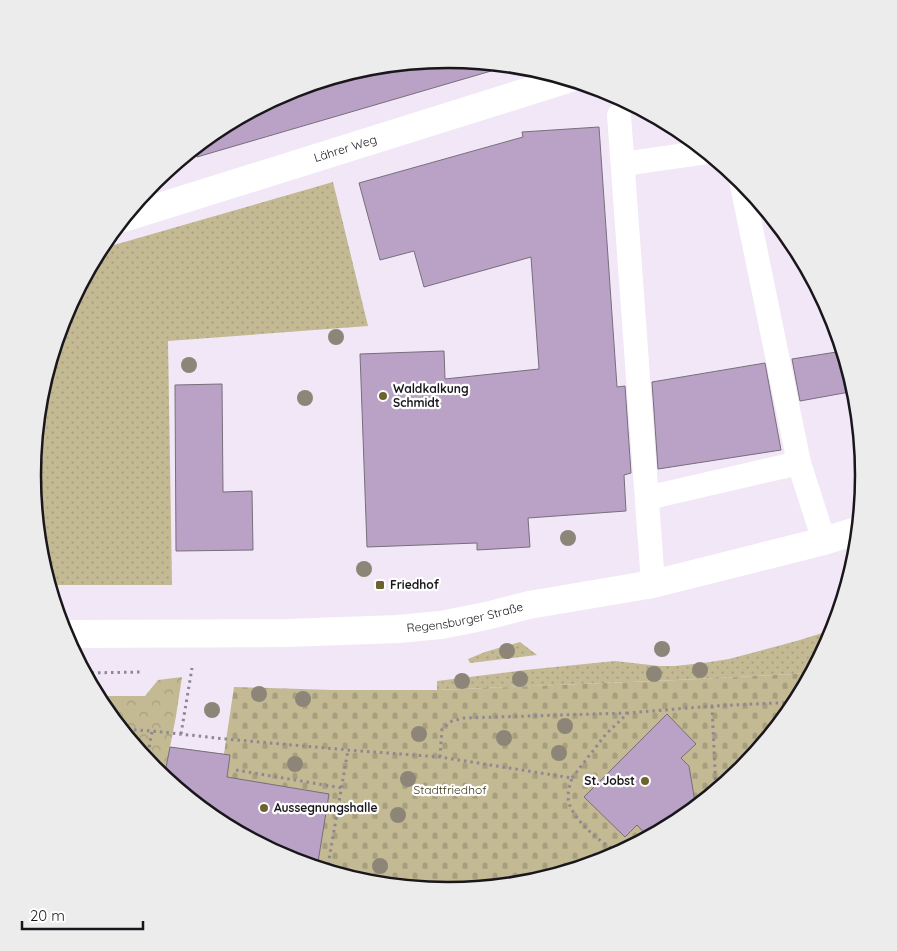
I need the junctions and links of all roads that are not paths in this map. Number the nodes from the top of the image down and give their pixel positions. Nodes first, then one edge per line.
1 (556, 83) edge
2 (619, 115) dead end
3 (698, 153) edge
4 (623, 164) junction
5 (743, 195) edge
6 (136, 214) edge
7 (799, 463) junction
8 (647, 498) junction
9 (851, 532) edge
10 (824, 541) junction
11 (653, 584) junction
12 (73, 634) edge

1 - 6 main road, Lährer Weg
2 - 4 lane
3 - 4 lane
4 - 8 lane
5 - 7 lane
7 - 8 lane
7 - 10 lane
8 - 11 lane
9 - 10 main road, Regensburger Straße
10 - 11 main road, Regensburger Straße
11 - 12 main road, Regensburger Straße

